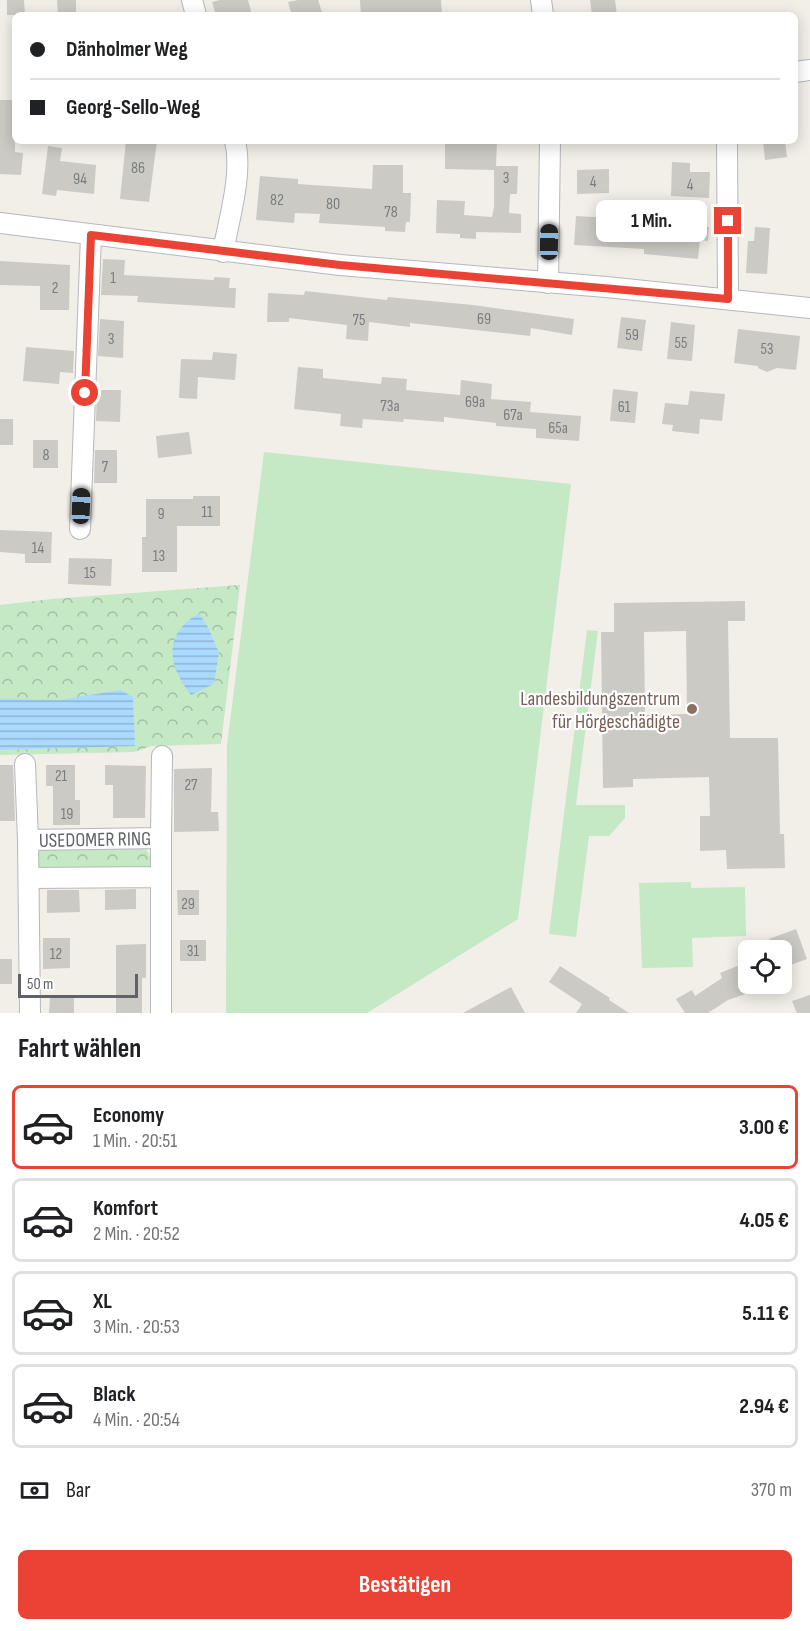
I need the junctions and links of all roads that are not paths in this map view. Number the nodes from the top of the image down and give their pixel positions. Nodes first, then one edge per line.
1 (236, 144) edge
2 (550, 144) edge
3 (726, 144) edge
4 (0, 223) edge
5 (91, 235) junction
6 (223, 252) junction
7 (548, 283) junction
8 (728, 299) junction
9 (810, 308) edge
10 (80, 529) dead end
11 (162, 756) dead end
12 (25, 764) dead end
13 (161, 838) junction
14 (28, 840) junction
15 (160, 877) junction
16 (29, 878) junction
17 (30, 1013) edge
18 (161, 1013) edge

1 - 6 street
2 - 7 street
3 - 8 street
4 - 5 street
5 - 6 street
5 - 10 street
6 - 7 street
7 - 8 street
8 - 9 street
11 - 13 street, USEDOMER RING
12 - 14 street, USEDOMER RING
13 - 14 street, USEDOMER RING
13 - 15 street, USEDOMER RING
14 - 16 street, USEDOMER RING
15 - 16 street, USEDOMER RING
15 - 18 street, USEDOMER RING
16 - 17 street, USEDOMER RING

